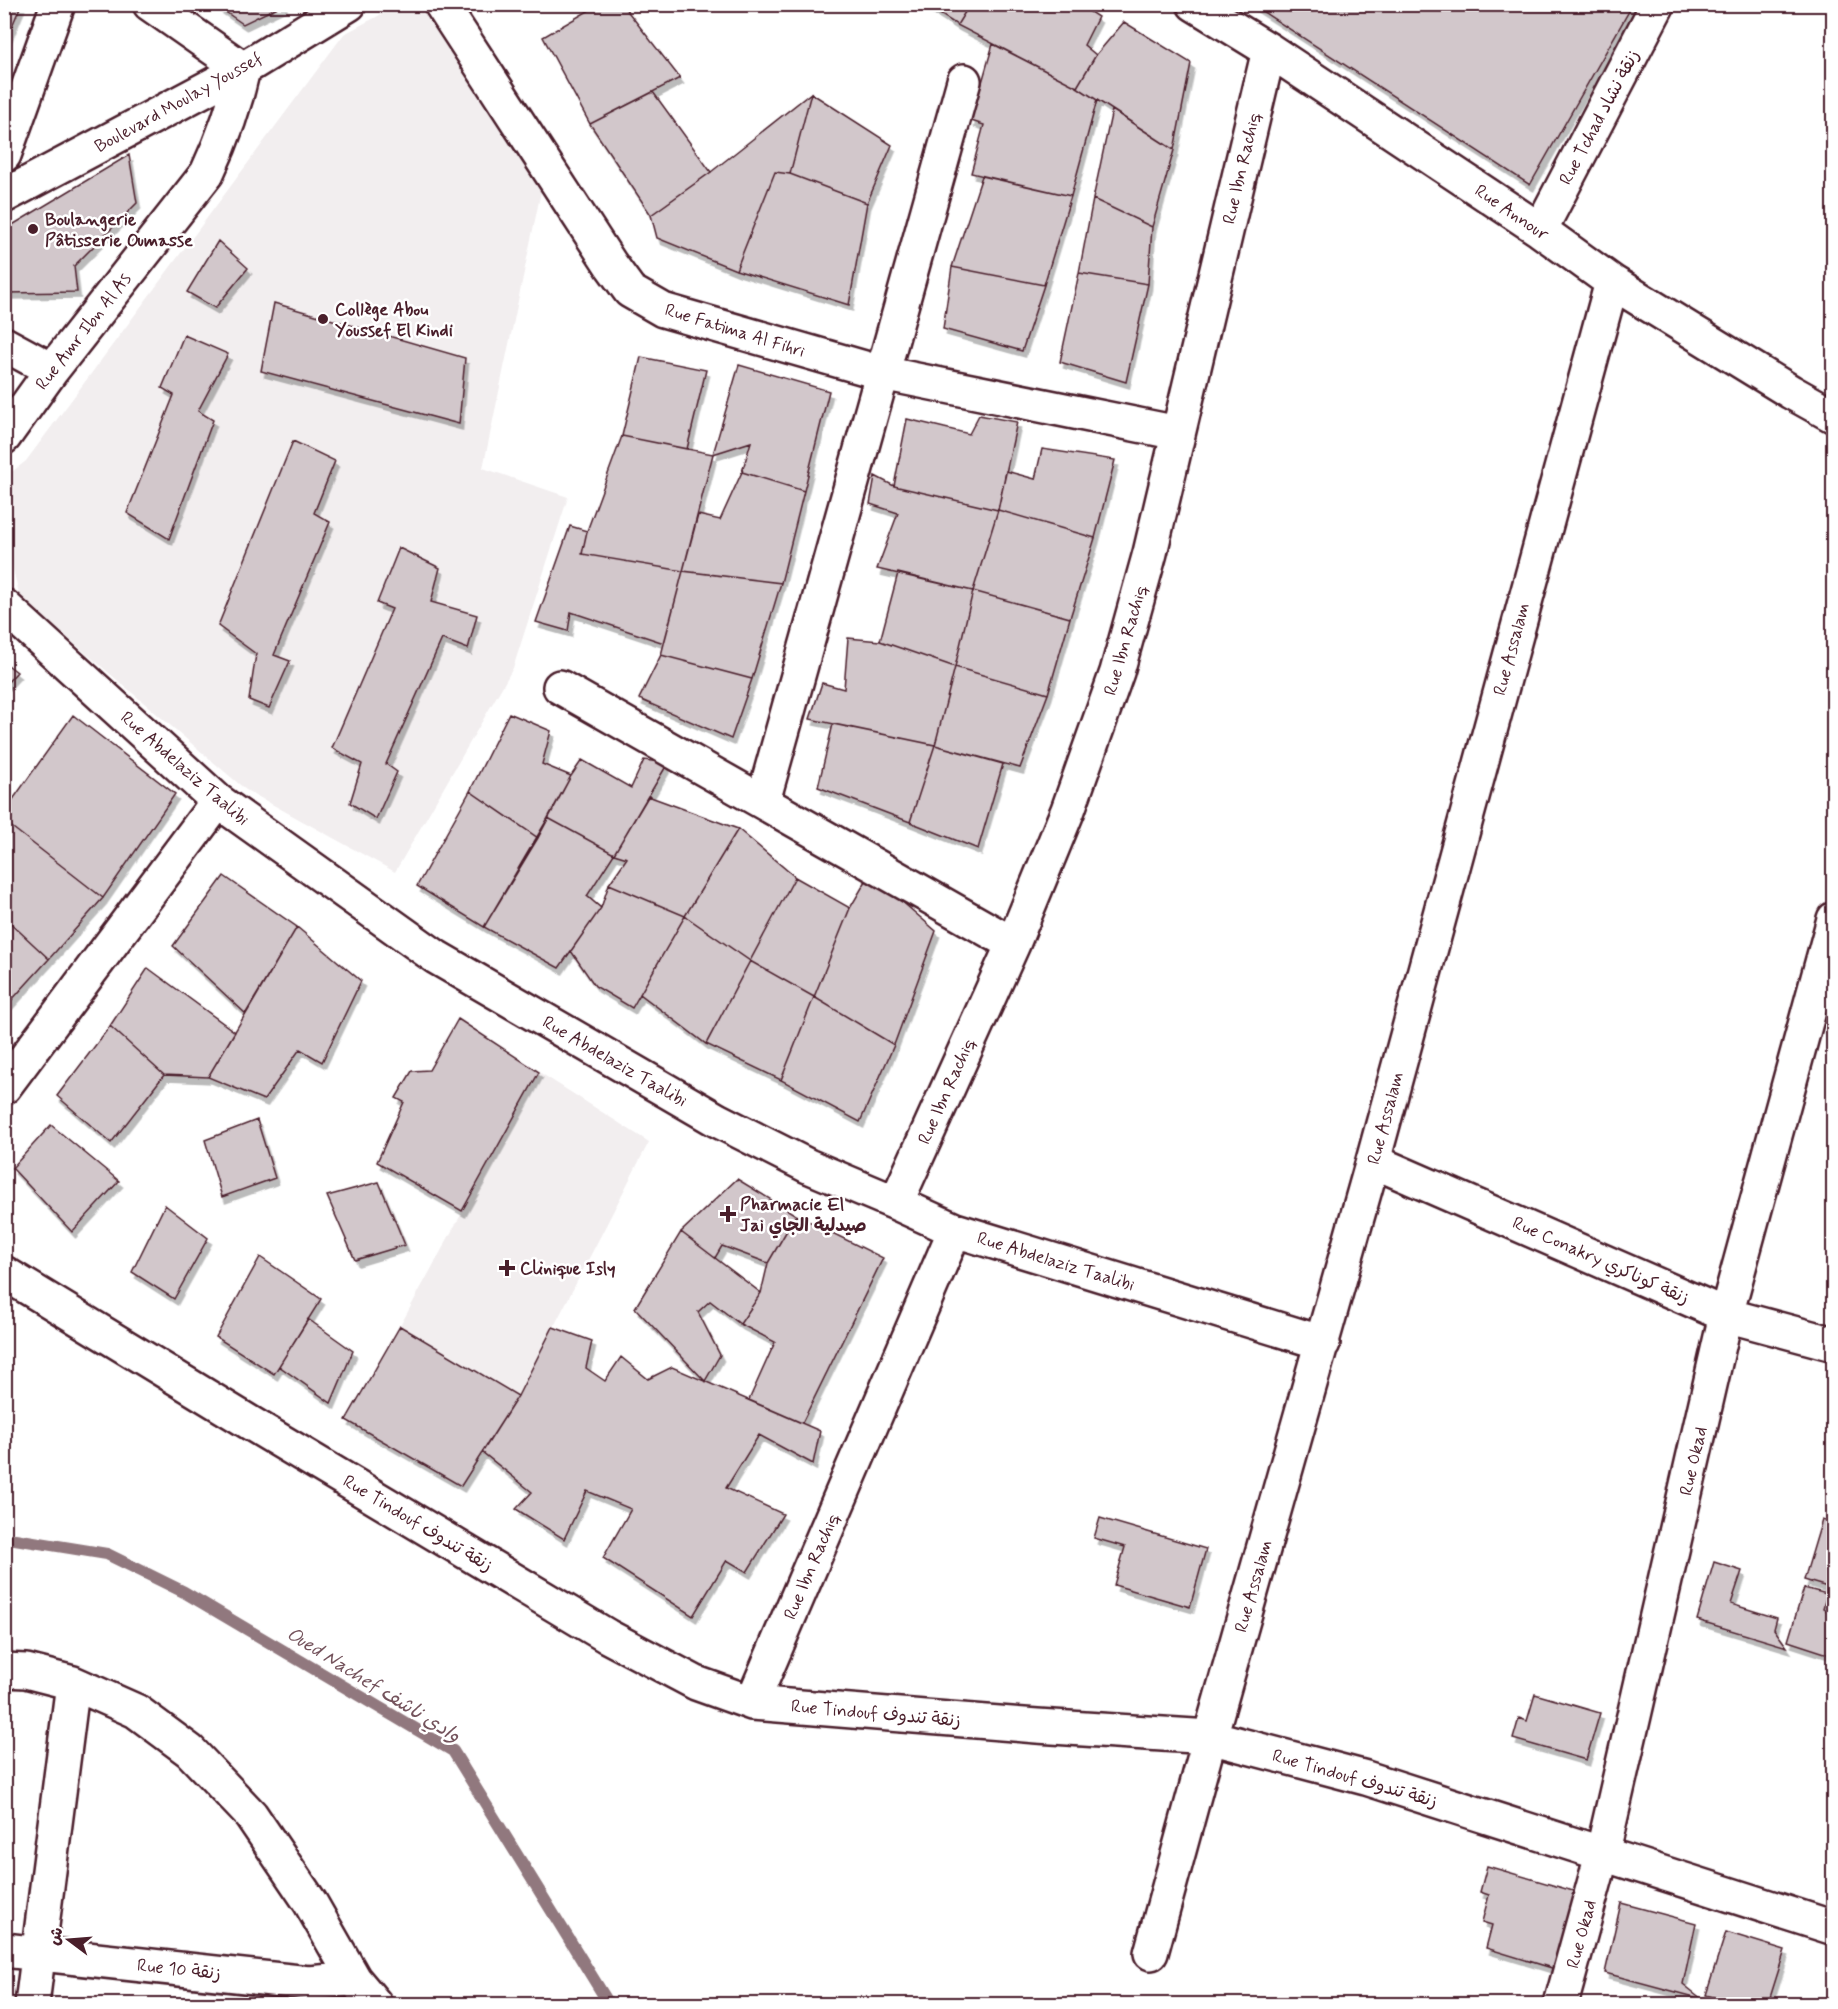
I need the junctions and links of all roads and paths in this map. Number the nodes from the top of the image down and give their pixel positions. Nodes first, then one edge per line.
1 (58, 4) edge
2 (150, 4) edge
3 (349, 4) edge
4 (441, 4) edge
5 (1194, 4) edge
6 (1658, 4) edge
7 (1269, 50) junction
8 (243, 69) junction
9 (964, 81) dead end
10 (4, 155) edge
11 (4, 196) edge
12 (1540, 230) junction
13 (1612, 282) junction
14 (4, 344) edge
15 (52, 370) junction
16 (882, 373) junction
17 (1833, 416) edge
18 (1178, 433) junction
19 (4, 437) edge
20 (4, 606) edge
21 (560, 687) dead end
22 (218, 801) junction
23 (763, 801) junction
24 (1833, 919) edge
25 (1013, 944) junction
26 (4, 1087) edge
27 (1373, 1161) junction
28 (896, 1203) junction
29 (955, 1230) junction
30 (4, 1273) edge
31 (1726, 1315) junction
32 (1323, 1343) junction
33 (1833, 1344) edge
34 (4, 1670) edge
35 (73, 1683) junction
36 (753, 1703) junction
37 (1210, 1737) junction
38 (1602, 1855) junction
39 (1833, 1928) edge
40 (4, 1950) edge
41 (1151, 1953) dead end
42 (39, 1955) junction
43 (354, 1979) junction
44 (32, 2004) edge
45 (375, 2004) edge
46 (1561, 2004) edge

1 - 10 street
2 - 8 street
3 - 8 street, Boulevard Moulay Youssef
4 - 16 street, Rue Fatima Al Fihri
5 - 7 street, Rue Annour
6 - 12 street, Rue Tchad زنقة نشاد
7 - 12 street, Rue Annour
7 - 18 street, Rue Ibn Rachiq
8 - 11 street, Boulevard Moulay Youssef
8 - 15 street, Rue Amr Ibn Al As
9 - 16 street
12 - 13 street, Rue Annour
13 - 17 street, Rue Annour
13 - 27 street, Rue Assalam
14 - 15 street
15 - 19 street, Rue Amr Ibn Al As
16 - 18 street, Rue Fatima Al Fihri
16 - 23 street
18 - 25 street, Rue Ibn Rachiq
20 - 22 street, Rue Abdelaziz Taalibi
21 - 23 street
22 - 26 street
22 - 28 street, Rue Abdelaziz Taalibi
23 - 25 street
24 - 31 street, Rue Okad
25 - 28 street, Rue Ibn Rachiq
27 - 31 street, Rue Conakry زنقة كوناكري
27 - 32 street, Rue Assalam
28 - 29 street, Rue Abdelaziz Taalibi
29 - 32 street, Rue Abdelaziz Taalibi
29 - 36 street, Rue Ibn Rachiq
30 - 36 street, Rue Tindouf زنقة تندوف
31 - 33 street, Rue Conakry زنقة كوناكري
31 - 38 street, Rue Okad
32 - 37 street, Rue Assalam
34 - 35 street
35 - 42 street
35 - 43 street
36 - 37 street, Rue Tindouf زنقة تندوف
37 - 38 street, Rue Tindouf زنقة تندوف
37 - 41 street, Rue Assalam
38 - 39 street, Rue Tindouf زنقة تندوف
38 - 46 street, Rue Okad
40 - 42 street, Rue 10 زنقة
42 - 43 street, Rue 10 زنقة
42 - 44 street
43 - 45 street

